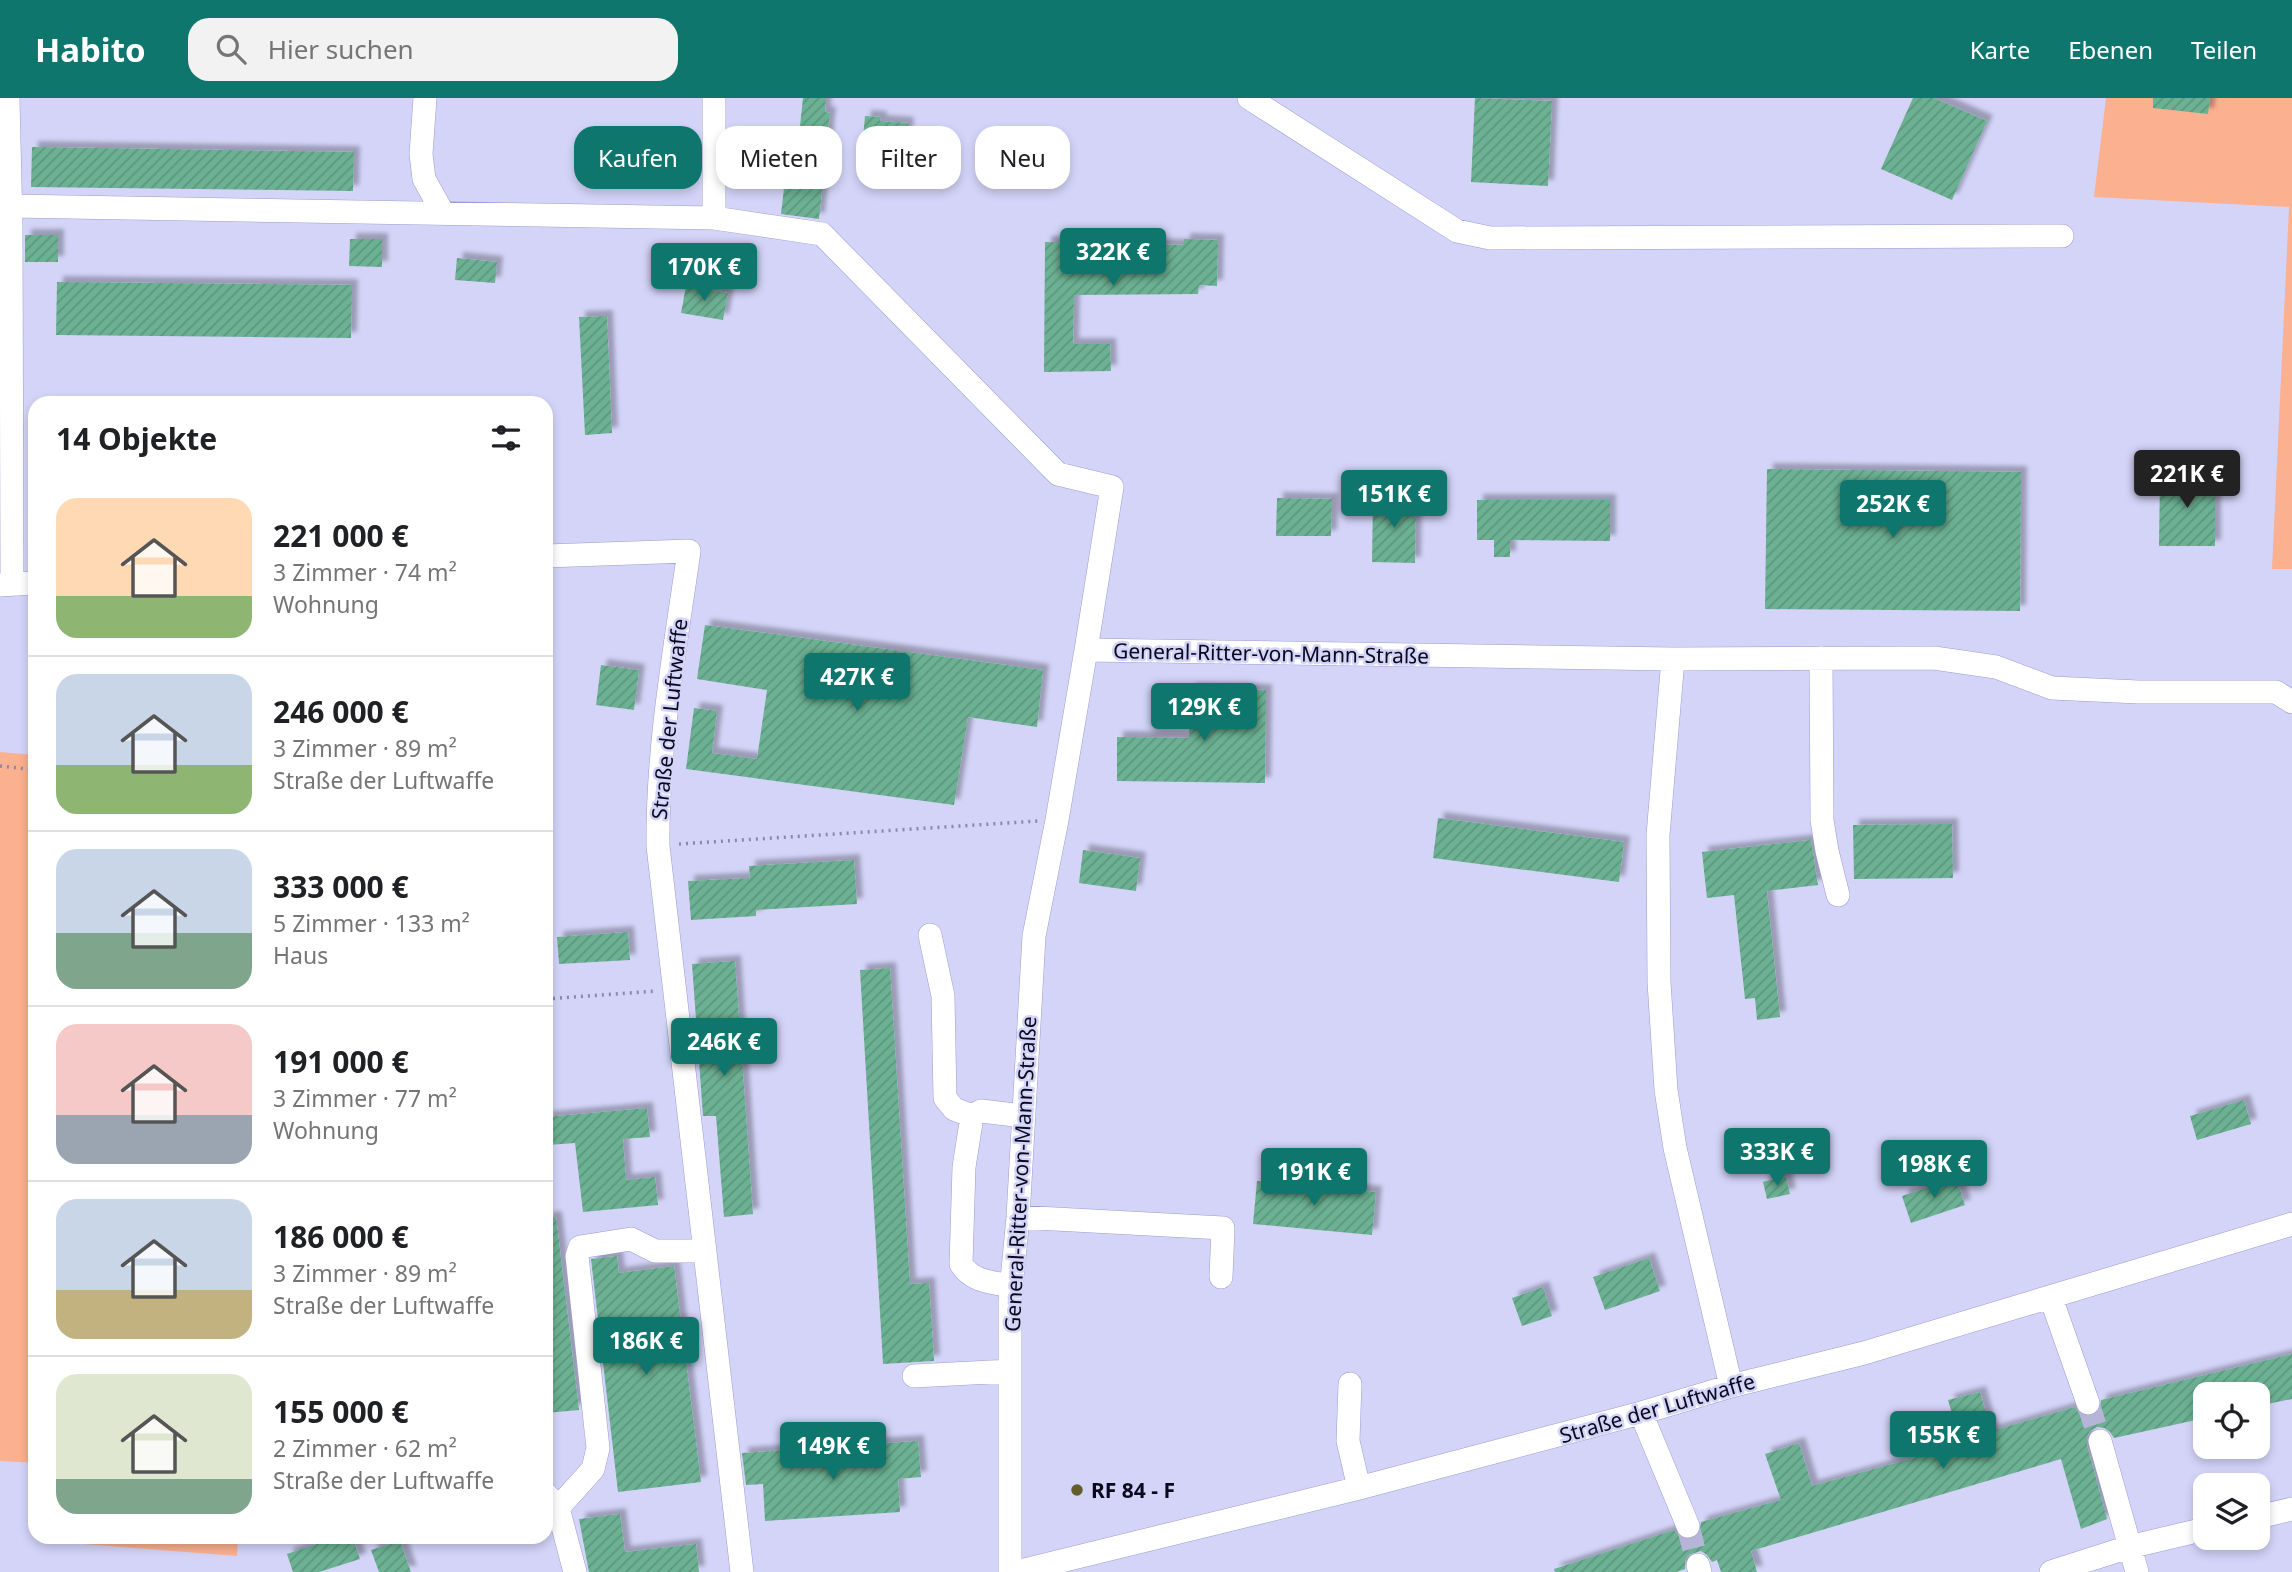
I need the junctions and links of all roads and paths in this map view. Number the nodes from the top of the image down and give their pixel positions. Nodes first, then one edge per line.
1 (8, 98) edge
2 (425, 98) edge
3 (714, 98) edge
4 (1249, 98) edge
5 (11, 206) junction
6 (443, 213) junction
7 (714, 218) junction
8 (2062, 236) dead end
9 (553, 556) edge
10 (16, 584) edge
11 (1086, 650) junction
12 (1673, 659) junction
13 (1821, 659) junction
14 (2292, 702) edge
15 (0, 766) edge
16 (28, 769) edge
17 (1057, 820) junction
18 (658, 846) junction
19 (1838, 895) dead end
20 (930, 935) dead end
21 (673, 990) junction
22 (553, 999) edge
23 (972, 1116) junction
24 (1024, 1116) junction
25 (1018, 1217) junction
26 (2292, 1224) edge
27 (705, 1251) junction
28 (1221, 1277) dead end
29 (1011, 1286) junction
30 (2051, 1298) junction
31 (1010, 1371) junction
32 (914, 1376) dead end
33 (1350, 1384) dead end
34 (1731, 1386) junction
35 (2088, 1403) tunnel mouth
36 (1641, 1413) junction
37 (2100, 1441) tunnel mouth
38 (1359, 1488) junction
39 (553, 1500) edge
40 (553, 1504) edge
41 (2292, 1509) edge
42 (2270, 1514) edge
43 (1688, 1526) tunnel mouth
44 (2193, 1532) edge
45 (2129, 1547) junction
46 (575, 1572) edge
47 (742, 1572) edge
48 (1010, 1572) edge
49 (1016, 1572) edge
50 (2051, 1572) edge
51 (2137, 1572) edge

1 - 5 street
2 - 6 street
3 - 7 street
4 - 8 street
5 - 6 street
5 - 10 street
6 - 7 street
7 - 11 street
9 - 18 street, Straße der Luftwaffe
11 - 12 street, General-Ritter-von-Mann-Straße
11 - 17 street, General-Ritter-von-Mann-Straße
12 - 13 street, General-Ritter-von-Mann-Straße
12 - 34 street
13 - 14 street, General-Ritter-von-Mann-Straße
13 - 19 street
15 - 16 path
17 - 18 path
17 - 24 street, General-Ritter-von-Mann-Straße
18 - 21 street, Straße der Luftwaffe
20 - 23 street
21 - 22 path
21 - 27 street, Straße der Luftwaffe
23 - 24 street
23 - 29 street
24 - 25 street, General-Ritter-von-Mann-Straße
25 - 28 street
25 - 29 street, General-Ritter-von-Mann-Straße
26 - 30 street, Straße der Luftwaffe
27 - 39 street
27 - 47 street, Straße der Luftwaffe
29 - 31 street, General-Ritter-von-Mann-Straße
30 - 34 street, Straße der Luftwaffe
30 - 35 street
31 - 32 street
31 - 48 street, General-Ritter-von-Mann-Straße
33 - 38 street
34 - 36 street, Straße der Luftwaffe
36 - 38 street, Straße der Luftwaffe
36 - 43 street
37 - 45 street
38 - 49 street, Straße der Luftwaffe
40 - 46 street
41 - 42 street
44 - 45 street
45 - 50 street
45 - 51 street

